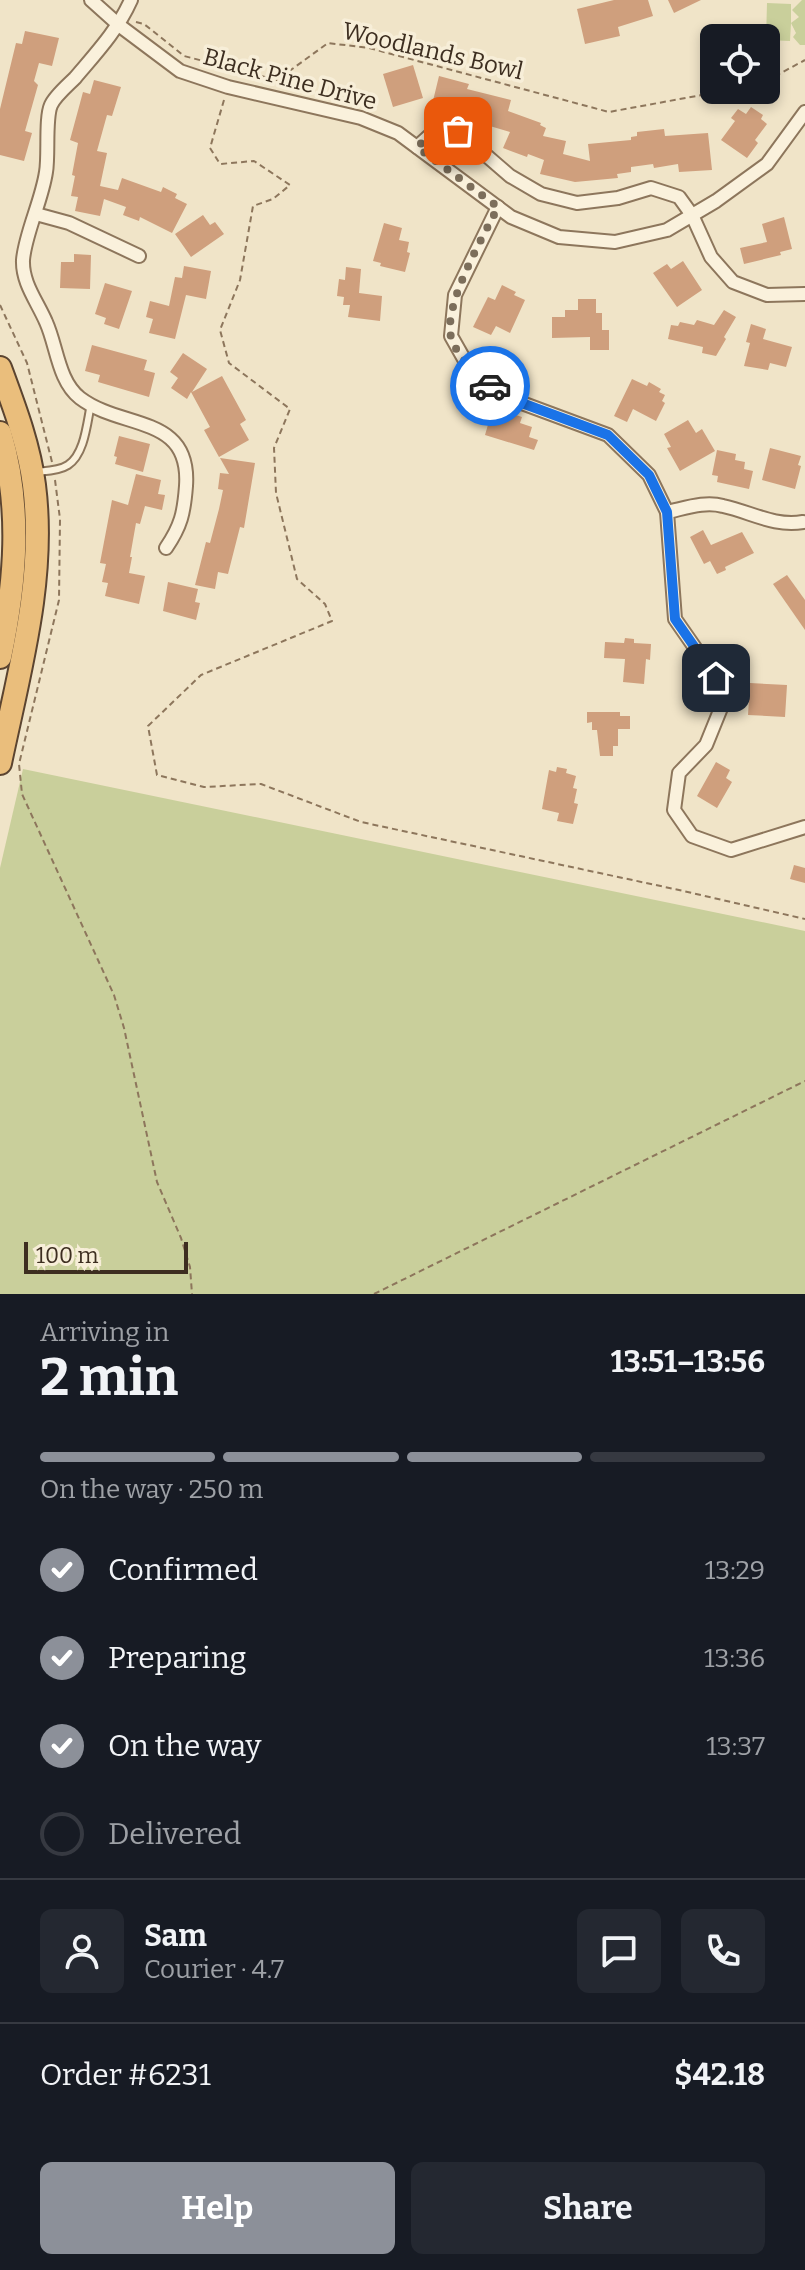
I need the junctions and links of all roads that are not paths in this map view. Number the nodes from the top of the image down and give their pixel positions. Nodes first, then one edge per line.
1 (91, 0) edge
2 (131, 0) edge
3 (122, 21) junction
4 (805, 112) edge
5 (417, 147) junction
6 (498, 207) junction
7 (36, 214) junction
8 (692, 215) junction
9 (139, 256) dead end
10 (805, 294) edge
11 (0, 368) edge
12 (91, 404) junction
13 (0, 433) edge
14 (32, 472) junction
15 (667, 512) junction
16 (804, 522) edge
17 (166, 548) dead end
18 (0, 657) edge
19 (0, 763) edge
20 (805, 827) edge

1 - 3 street, Black Pine Drive
2 - 3 street
3 - 5 street, Black Pine Drive
3 - 7 street
4 - 8 street, Black Pine Drive
5 - 6 street, Black Pine Drive
5 - 8 street
6 - 8 street, Black Pine Drive
6 - 15 street
7 - 9 street
7 - 12 street
8 - 10 street
11 - 14 highway
12 - 14 lane
12 - 17 street
13 - 18 highway
14 - 19 highway
15 - 16 street
15 - 20 street

